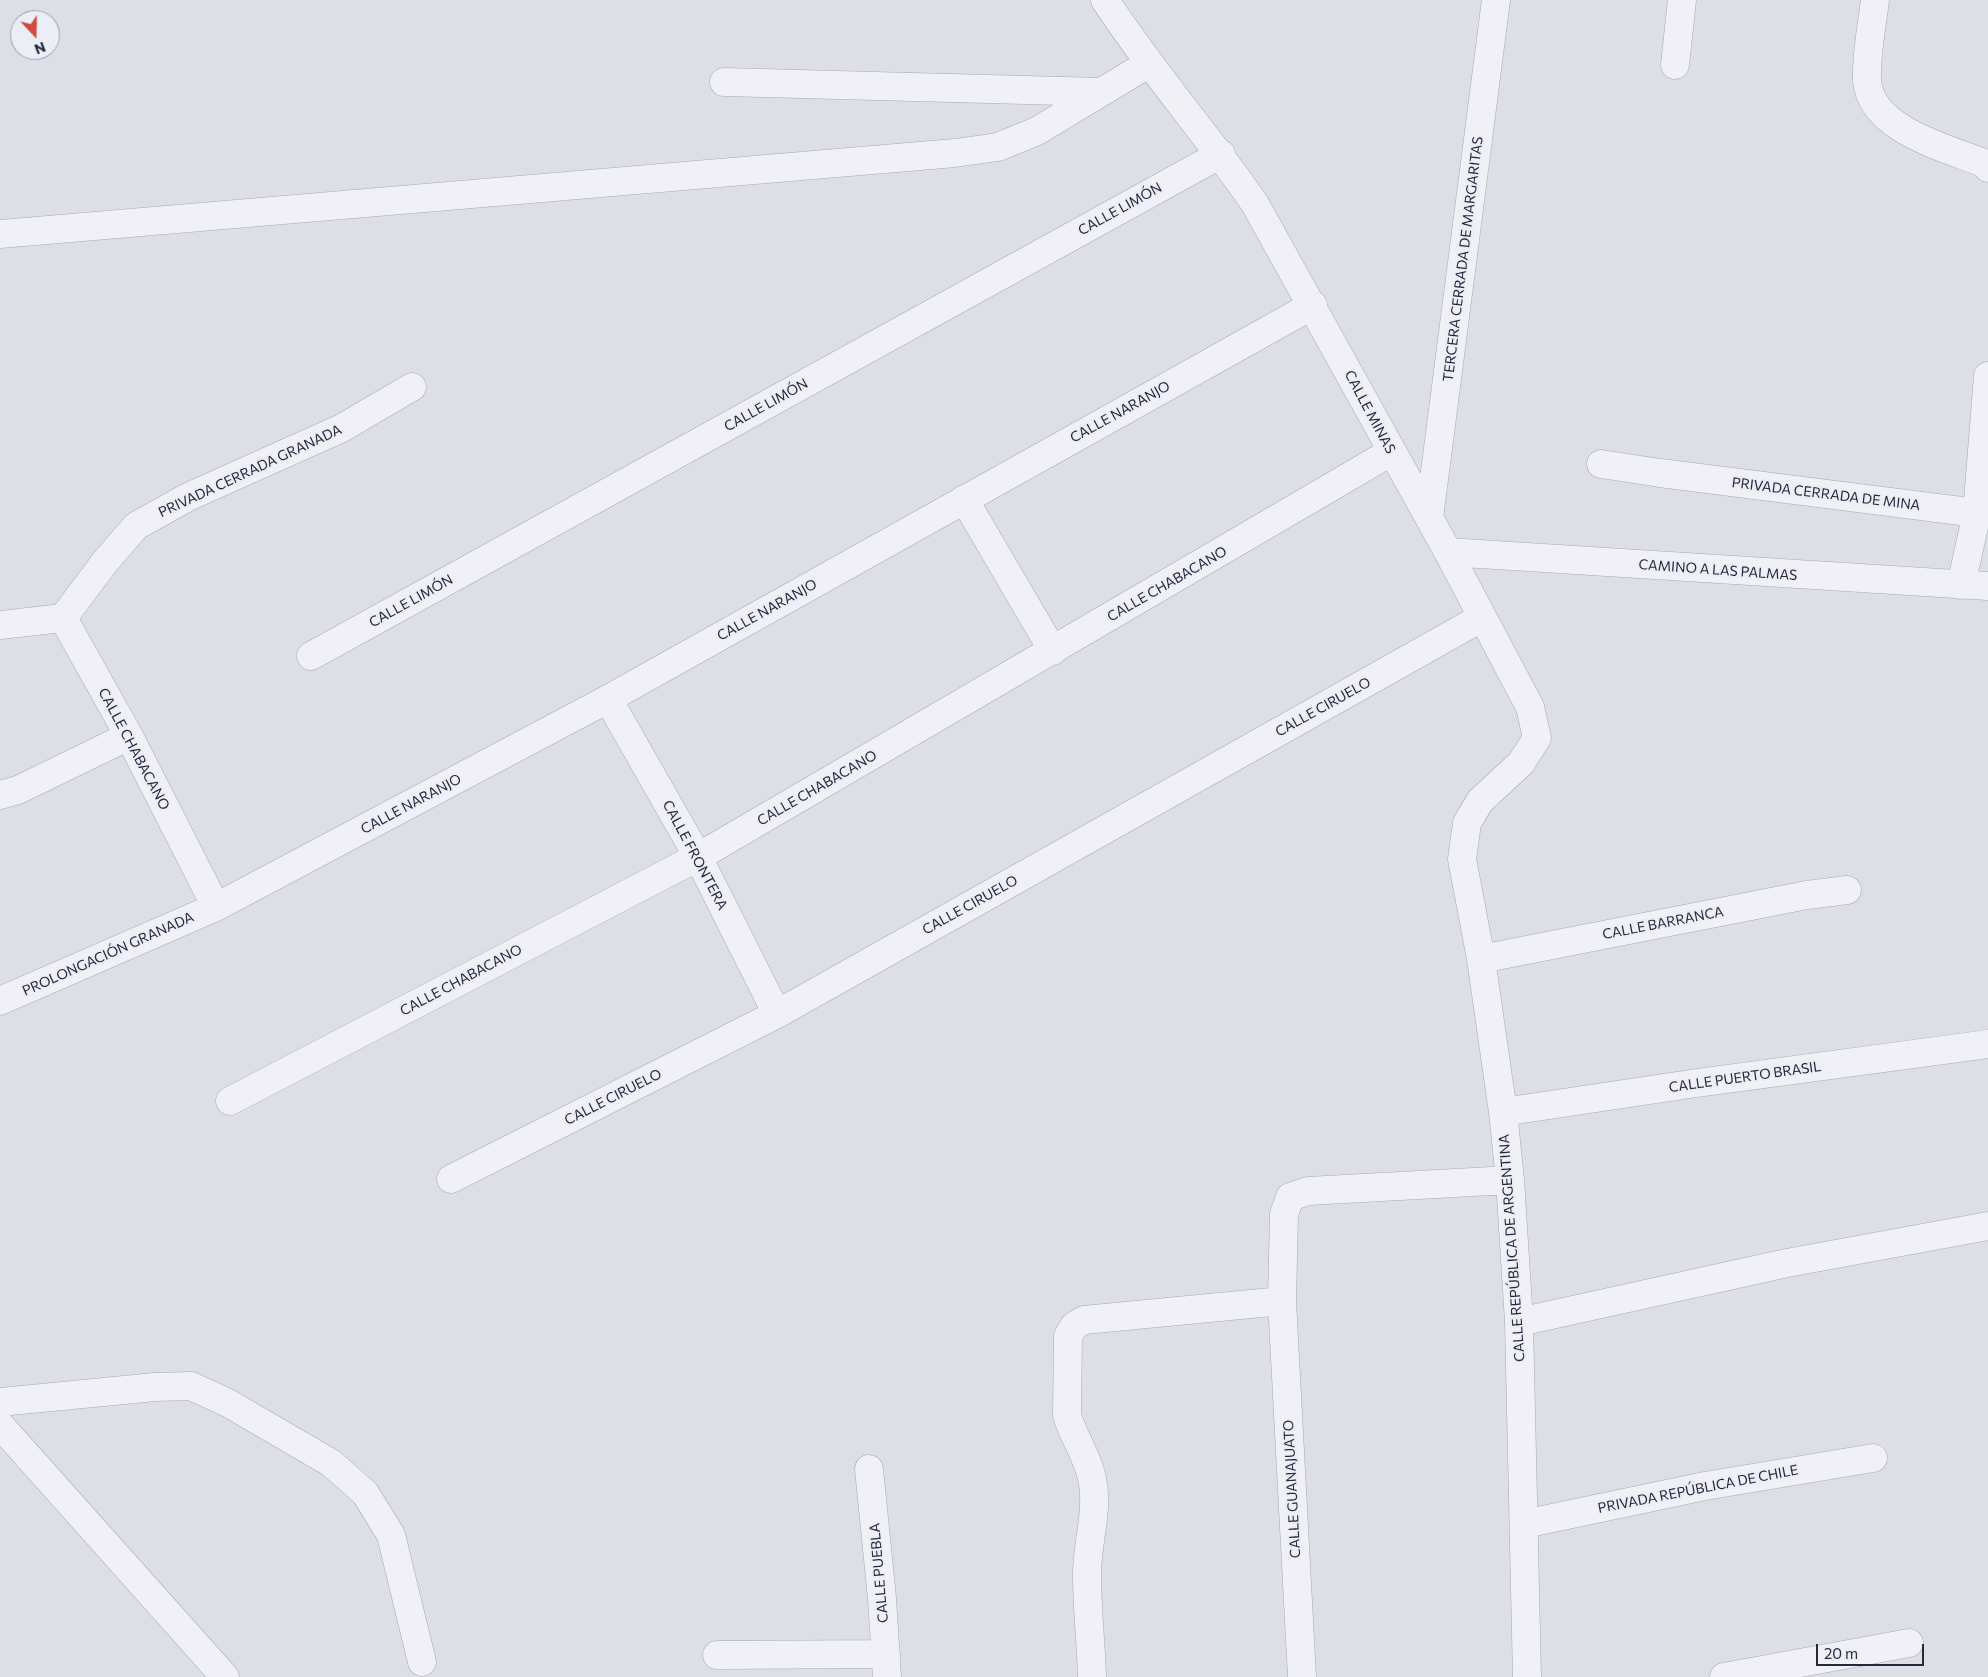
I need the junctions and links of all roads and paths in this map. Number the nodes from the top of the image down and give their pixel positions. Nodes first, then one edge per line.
1 (1105, 0) edge
2 (1496, 0) edge
3 (1682, 0) edge
4 (1874, 0) edge
5 (1148, 64) junction
6 (1675, 65) dead end
7 (724, 82) dead end
8 (1101, 92) junction
9 (1220, 154) junction
10 (1988, 168) edge
11 (0, 234) edge
12 (1313, 305) junction
13 (1988, 376) edge
14 (412, 387) dead end
15 (1391, 452) junction
16 (1601, 464) dead end
17 (964, 499) junction
18 (1977, 513) junction
19 (1429, 518) junction
20 (1448, 552) junction
21 (1961, 585) junction
22 (1988, 586) edge
23 (63, 618) junction
24 (1481, 618) junction
25 (0, 624) edge
26 (1053, 651) junction
27 (311, 656) dead end
28 (608, 699) junction
29 (129, 736) junction
30 (0, 795) edge
31 (1467, 823) joint
32 (698, 857) junction
33 (1847, 890) dead end
34 (216, 907) junction
35 (1480, 959) junction
36 (0, 1002) edge
37 (777, 1014) junction
38 (1988, 1044) edge
39 (230, 1101) dead end
40 (1502, 1112) junction
41 (452, 1179) dead end
42 (1510, 1180) junction
43 (1988, 1226) edge
44 (1282, 1301) junction
45 (1520, 1322) junction
46 (0, 1402) edge
47 (0, 1425) edge
48 (1873, 1458) dead end
49 (869, 1469) dead end
50 (1524, 1524) junction
51 (1909, 1643) dead end
52 (717, 1655) dead end
53 (422, 1662) dead end
54 (886, 1666) edge
55 (225, 1677) edge
56 (1092, 1677) edge
57 (1302, 1677) edge
58 (1526, 1677) edge
59 (1724, 1677) edge

1 - 5 street, CALLE MINAS
2 - 19 street, TERCERA CERRADA DE MARGARITAS
3 - 6 street
4 - 10 street
5 - 8 street
5 - 9 street, CALLE MINAS
7 - 8 street
8 - 11 street
9 - 12 street, CALLE MINAS
9 - 27 street, CALLE LIMÓN
12 - 15 street, CALLE MINAS
12 - 17 street, CALLE NARANJO
13 - 18 street
14 - 23 street, PRIVADA CERRADA GRANADA
15 - 19 street, CALLE MINAS
15 - 26 street, CALLE CHABACANO
16 - 18 street, PRIVADA CERRADA DE MINA
17 - 26 street
17 - 28 street, CALLE NARANJO
18 - 21 street
19 - 20 street, CALLE MINAS
20 - 21 street, CAMINO A LAS PALMAS
20 - 24 street, CALLE MINAS
21 - 22 street, CAMINO A LAS PALMAS
23 - 25 street
23 - 29 street, CALLE CHABACANO
24 - 31 street, CALLE MINAS
24 - 37 street, CALLE CIRUELO
26 - 32 street, CALLE CHABACANO
28 - 32 street, CALLE FRONTERA
28 - 34 street, CALLE NARANJO
29 - 30 street
29 - 34 street, CALLE CHABACANO
31 - 35 street, CALLE REPÚBLICA DE ARGENTINA
32 - 37 street, CALLE FRONTERA
32 - 39 street, CALLE CHABACANO
33 - 35 street, CALLE BARRANCA
34 - 36 street, PROLONGACIÓN GRANADA
35 - 40 street, CALLE REPÚBLICA DE ARGENTINA
37 - 41 street, CALLE CIRUELO
38 - 40 street, CALLE PUERTO BRASIL
40 - 42 street, CALLE REPÚBLICA DE ARGENTINA
42 - 44 street, CALLE GUANAJUATO
42 - 45 street, CALLE REPÚBLICA DE ARGENTINA
43 - 45 street
44 - 56 street
44 - 57 street, CALLE GUANAJUATO
45 - 50 street, CALLE REPÚBLICA DE ARGENTINA
46 - 53 street
47 - 55 street
48 - 50 street, PRIVADA REPÚBLICA DE CHILE
49 - 54 street, CALLE PUEBLA
50 - 58 street, CALLE REPÚBLICA DE ARGENTINA
51 - 59 street
52 - 54 street

